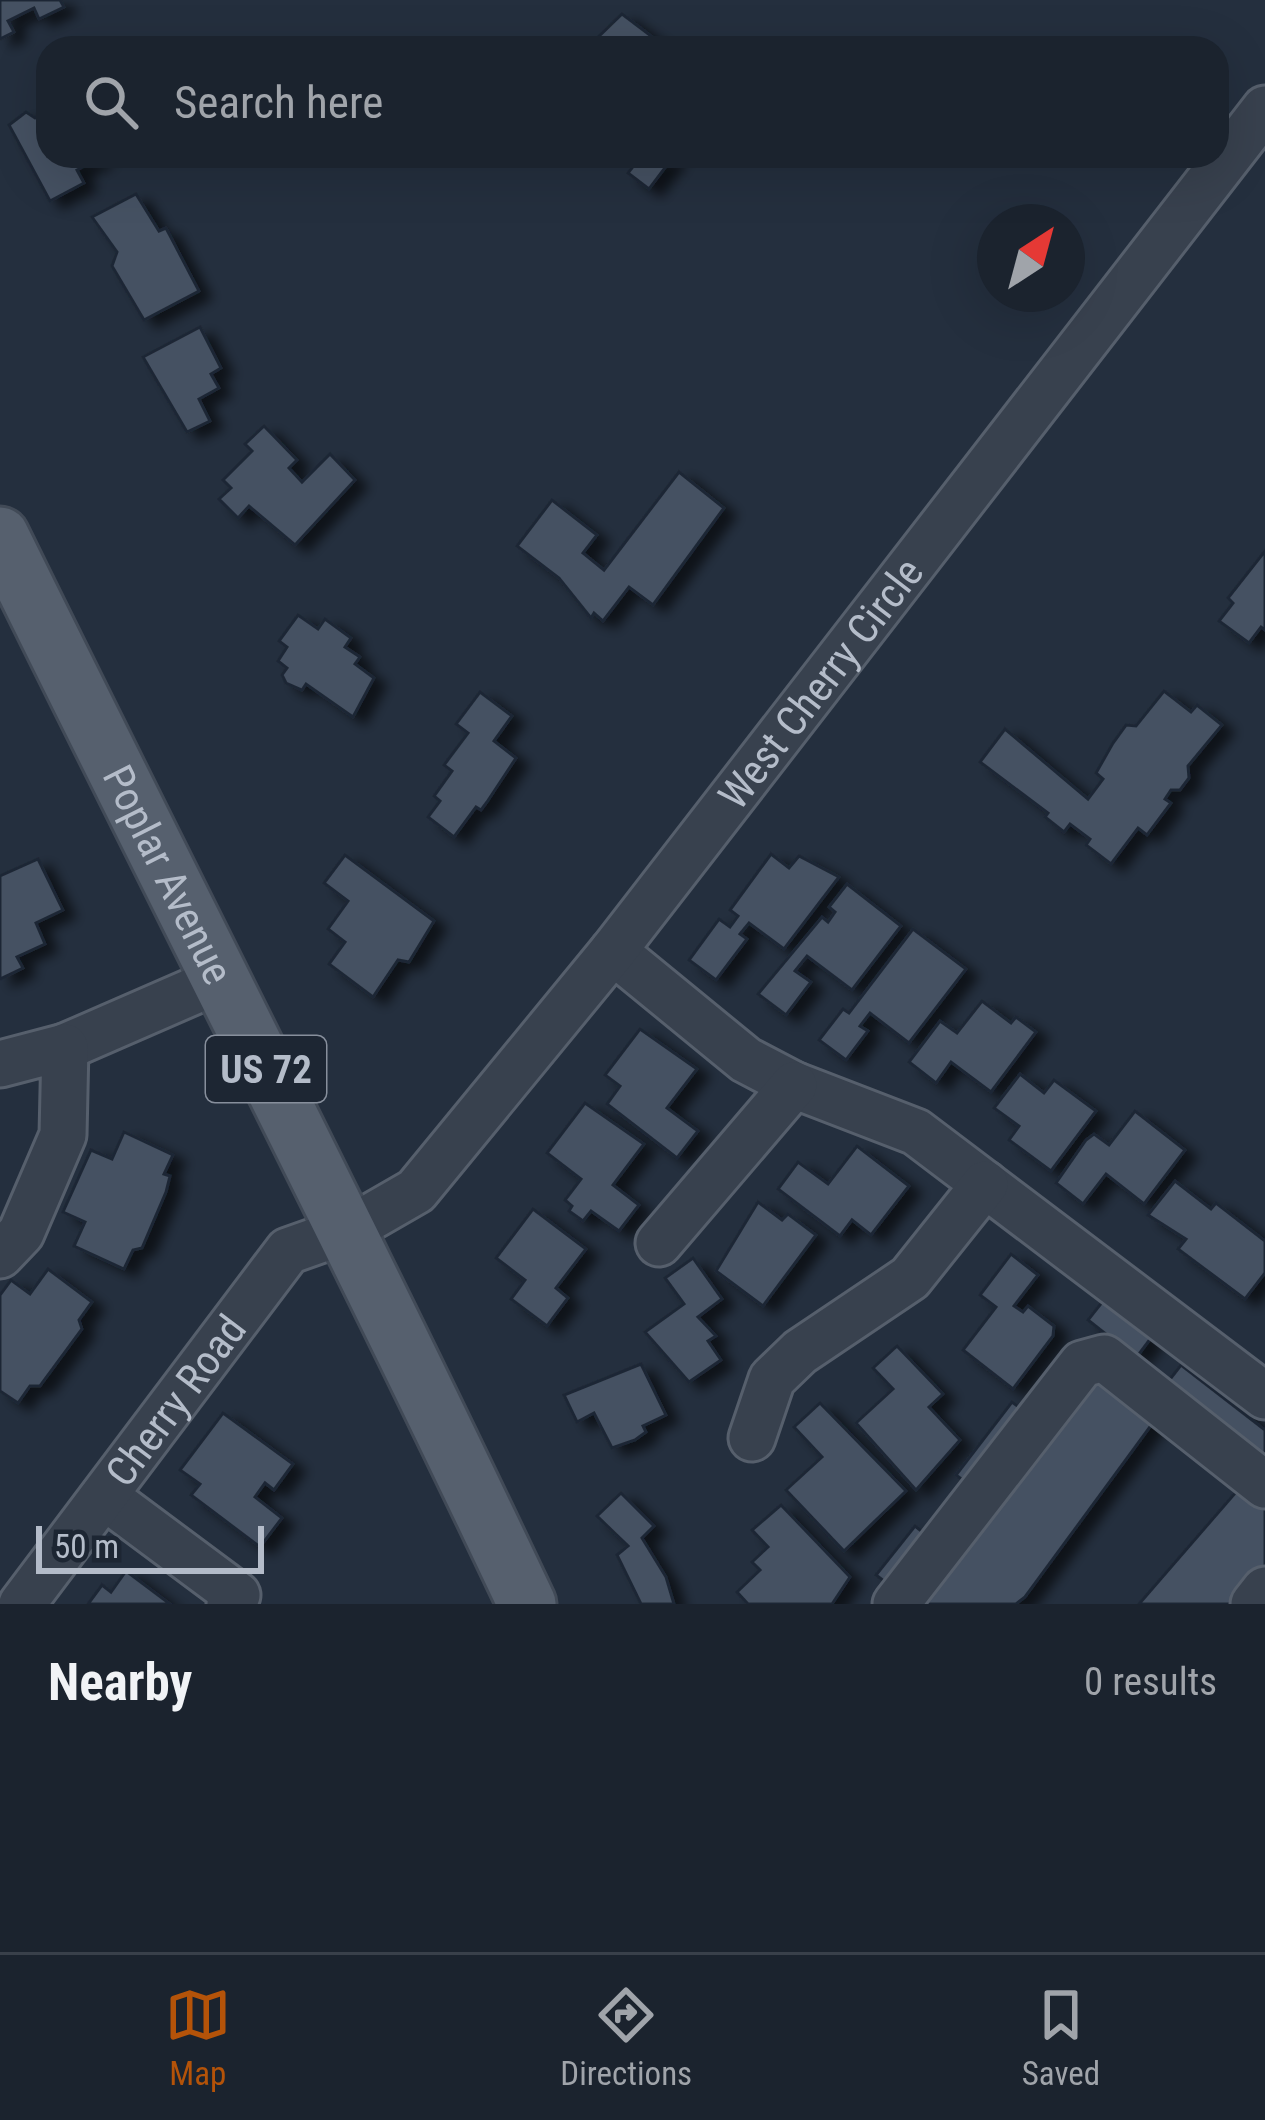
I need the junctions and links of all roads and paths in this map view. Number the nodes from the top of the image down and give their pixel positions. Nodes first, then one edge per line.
1 (1265, 109) edge
2 (1229, 155) edge
3 (1219, 168) edge
4 (0, 536) edge
5 (613, 951) junction
6 (219, 980) junction
7 (65, 1047) junction
8 (0, 1064) edge
9 (794, 1085) junction
10 (985, 1184) junction
11 (350, 1229) junction
12 (659, 1243) dead end
13 (0, 1255) edge
14 (1265, 1396) edge
15 (752, 1438) dead end
16 (1265, 1485) edge
17 (104, 1496) junction
18 (1265, 1590) edge
19 (234, 1600) edge
20 (22, 1604) edge
21 (527, 1604) edge
22 (896, 1604) edge
23 (1254, 1604) edge

1 - 2 street, West Cherry Circle
3 - 5 street, West Cherry Circle
4 - 6 main road, Poplar Avenue / US 72
5 - 9 street
5 - 11 street, West Cherry Circle
6 - 7 street
6 - 11 main road, Poplar Avenue / US 72
7 - 8 street
7 - 13 street
9 - 10 street
9 - 12 street
10 - 14 street
10 - 15 street
11 - 17 street, Cherry Road
11 - 21 main road, Poplar Avenue / US 72
16 - 22 street
17 - 19 street
17 - 20 street, Cherry Road
18 - 23 street

